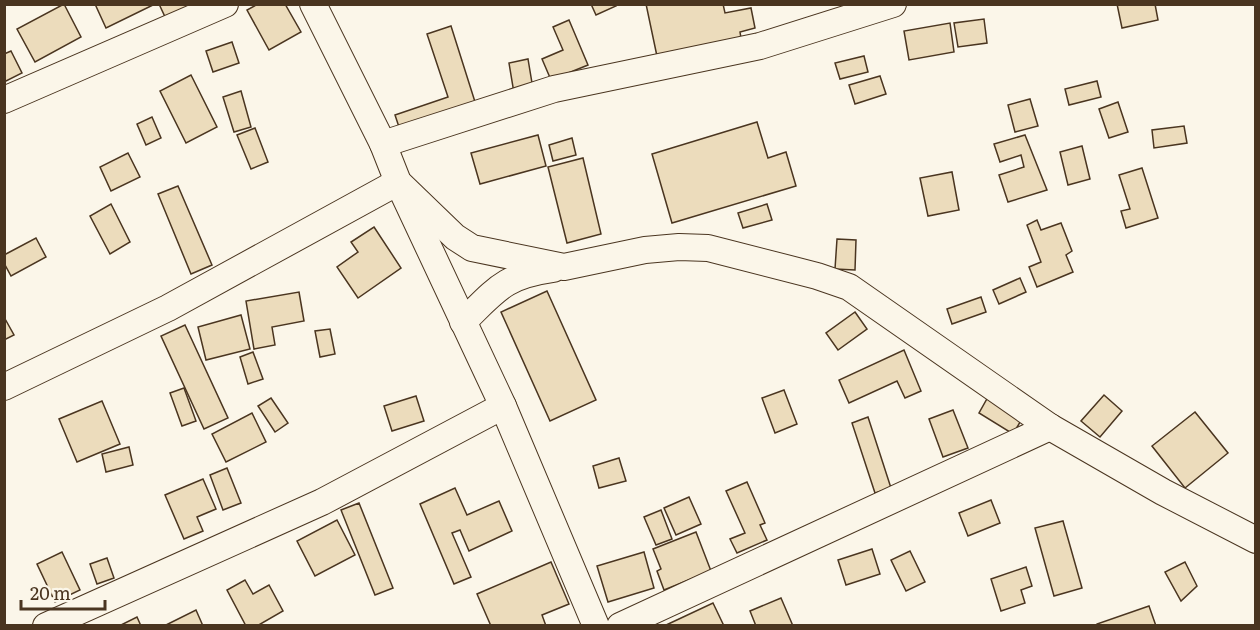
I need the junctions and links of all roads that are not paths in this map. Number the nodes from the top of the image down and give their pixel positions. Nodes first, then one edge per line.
1 (225, 4) edge
2 (313, 4) edge
3 (893, 4) edge
4 (4, 100) edge
5 (383, 144) junction
6 (398, 182) junction
7 (564, 267) junction
8 (463, 322) junction
9 (4, 387) edge
10 (503, 406) junction
11 (1050, 427) junction
12 (1256, 540) edge
13 (46, 626) edge
14 (596, 626) edge
15 (620, 626) edge

1 - 4 street
2 - 5 street
3 - 5 street
5 - 6 street
6 - 7 street
6 - 8 street
6 - 9 street
7 - 8 street
7 - 11 street
8 - 10 street
10 - 13 street
10 - 14 street
11 - 12 street
11 - 15 street

